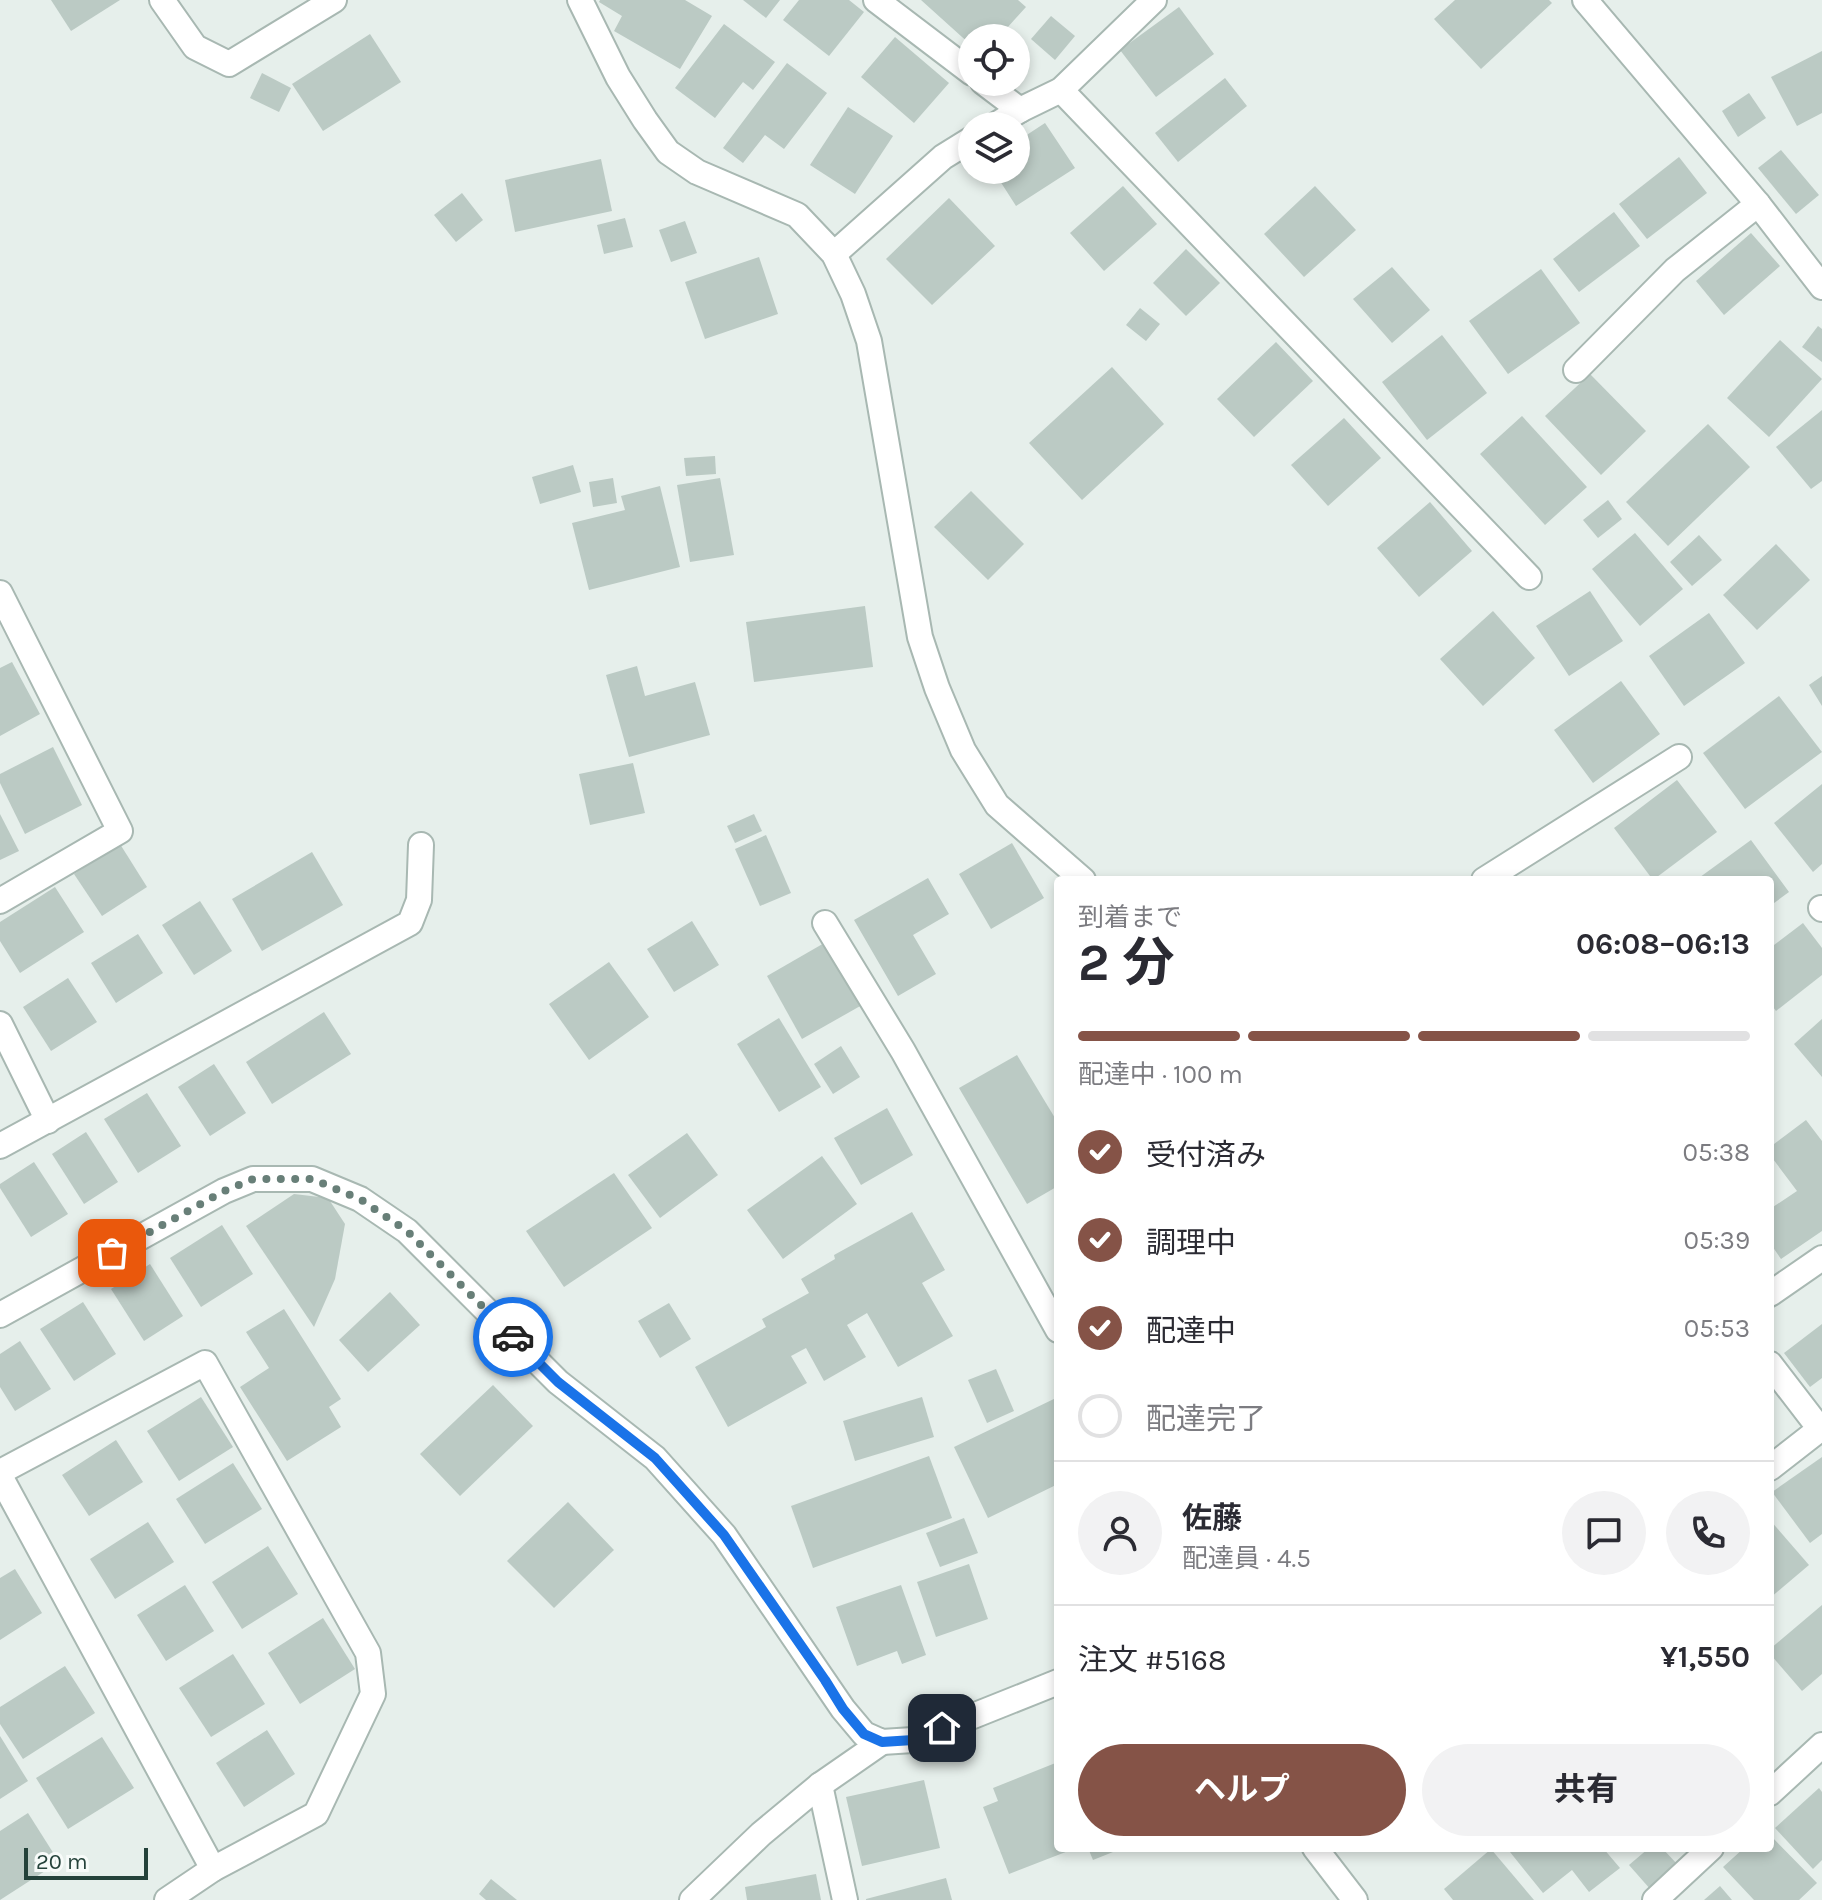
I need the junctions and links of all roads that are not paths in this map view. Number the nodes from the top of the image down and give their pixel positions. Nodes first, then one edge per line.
1 (162, 0) edge
2 (334, 0) edge
3 (580, 0) edge
4 (876, 0) edge
5 (1154, 0) edge
6 (1585, 0) edge
7 (958, 62) edge
8 (1061, 90) junction
9 (1002, 96) edge
10 (1020, 110) junction
11 (1017, 112) edge
12 (958, 148) edge
13 (1758, 204) junction
14 (834, 254) junction
15 (1820, 280) edge
16 (1576, 370) dead end
17 (1529, 577) dead end
18 (0, 593) edge
19 (1679, 757) dead end
20 (421, 845) dead end
21 (1078, 876) edge
22 (1490, 876) edge
23 (0, 901) edge
24 (825, 923) dead end
25 (0, 1024) edge
26 (48, 1121) junction
27 (0, 1146) edge
28 (1822, 1258) edge
29 (1774, 1285) edge
30 (0, 1315) edge
31 (1054, 1323) edge
32 (1774, 1369) edge
33 (1774, 1465) edge
34 (0, 1474) edge
35 (1054, 1684) edge
36 (882, 1742) junction
37 (1822, 1745) edge
38 (820, 1785) junction
39 (1774, 1789) edge
40 (1318, 1852) edge
41 (1707, 1852) edge
42 (213, 1869) junction
43 (167, 1900) edge
44 (692, 1900) edge
45 (845, 1900) edge
46 (1355, 1900) edge
47 (1655, 1900) edge

1 - 2 street
3 - 14 street
4 - 7 street
5 - 8 street
6 - 13 street
8 - 10 street
8 - 17 street
9 - 10 street
10 - 11 street
12 - 14 street
13 - 15 street
13 - 16 street
14 - 21 street
18 - 23 street
19 - 22 street
20 - 26 street
24 - 31 street
25 - 26 street
26 - 27 street
28 - 29 street
30 - 36 street
32 - 33 street
34 - 42 street
34 - 42 street
35 - 36 street
36 - 38 street
37 - 39 street
38 - 44 street
38 - 45 street
40 - 46 street
41 - 47 street
42 - 43 street

